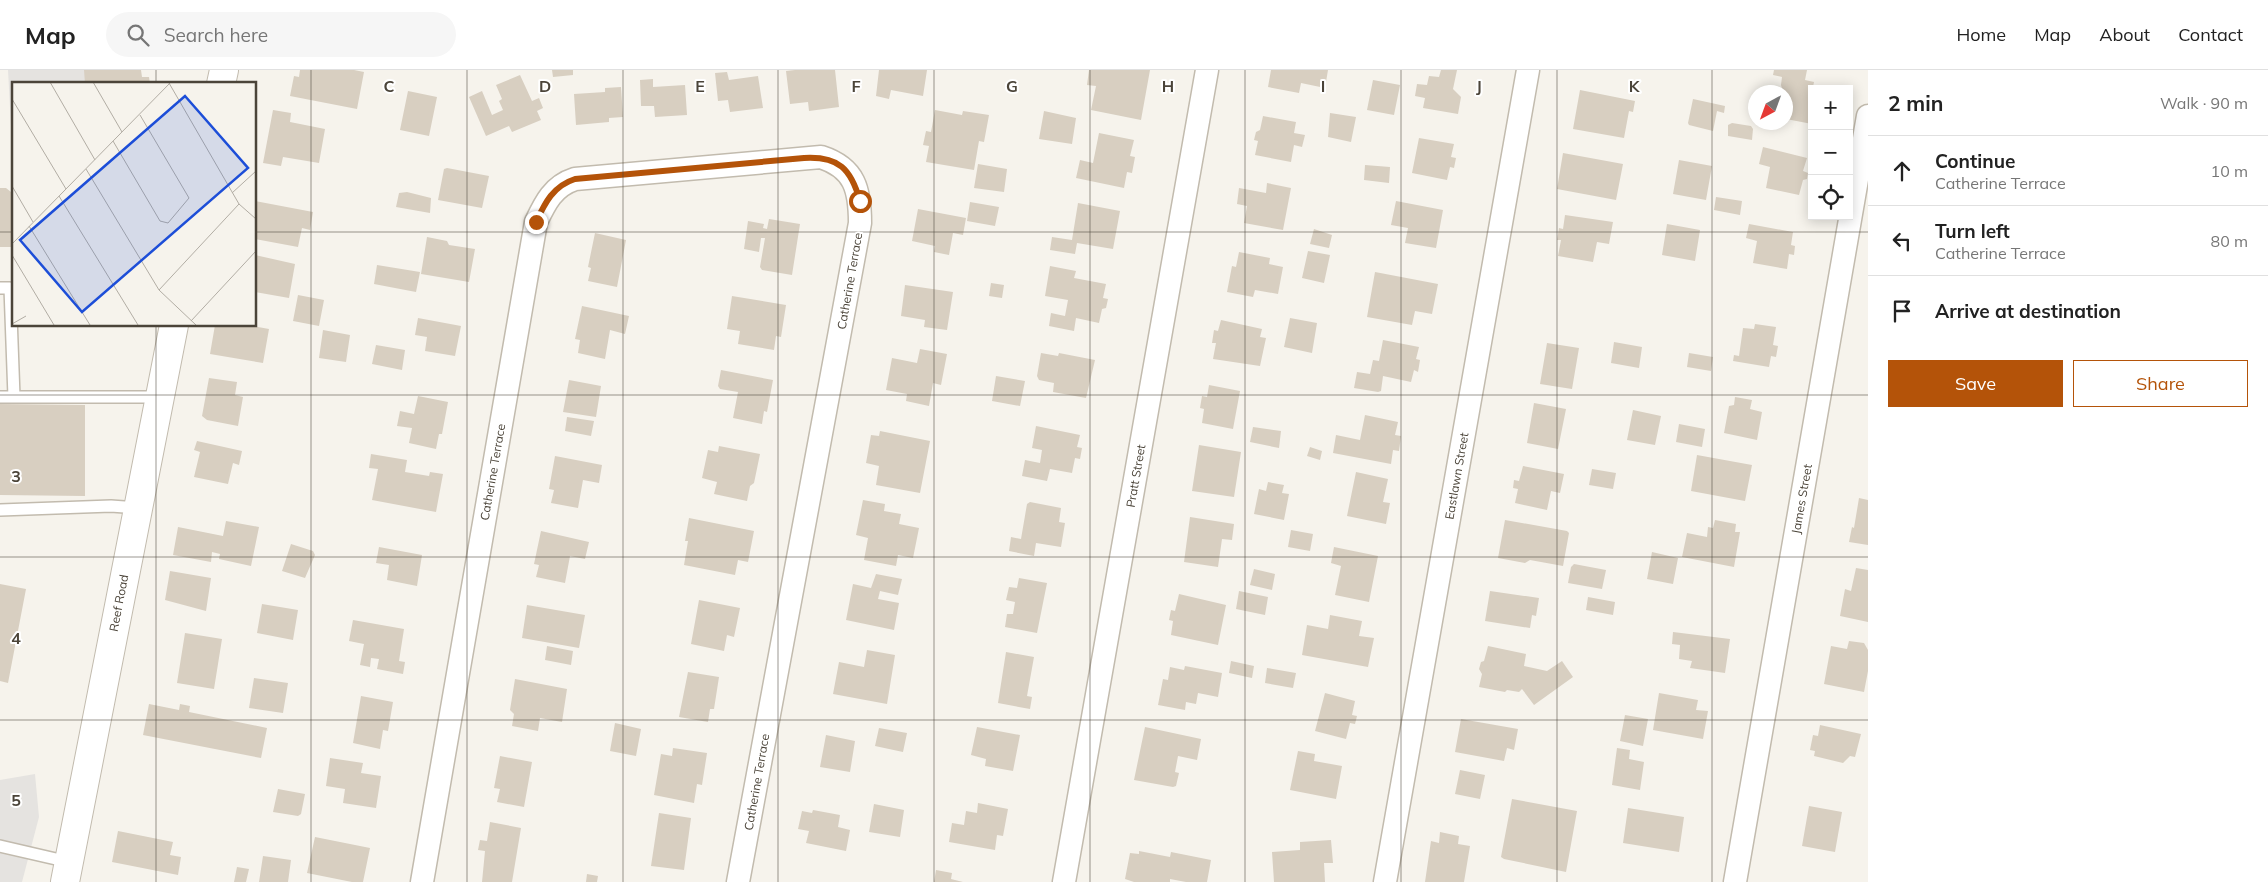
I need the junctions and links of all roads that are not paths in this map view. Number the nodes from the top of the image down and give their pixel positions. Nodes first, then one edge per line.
1 (1207, 70) edge
2 (1528, 70) edge
3 (1868, 116) edge
4 (0, 288) edge
5 (174, 326) edge
6 (0, 397) edge
7 (14, 397) junction
8 (160, 397) junction
9 (138, 508) junction
10 (0, 510) edge
11 (0, 846) edge
12 (67, 872) edge
13 (422, 882) edge
14 (738, 882) edge
15 (1064, 882) edge
16 (1385, 882) edge
17 (1736, 882) edge

1 - 15 street, Pratt Street
2 - 16 street, Eastlawn Street
3 - 17 street, James Street
4 - 7 lane
5 - 8 street, Reef Road
6 - 7 lane
7 - 8 lane
8 - 9 street, Reef Road
9 - 10 lane
9 - 12 street, Reef Road
11 - 12 lane
13 - 14 street, Catherine Terrace

